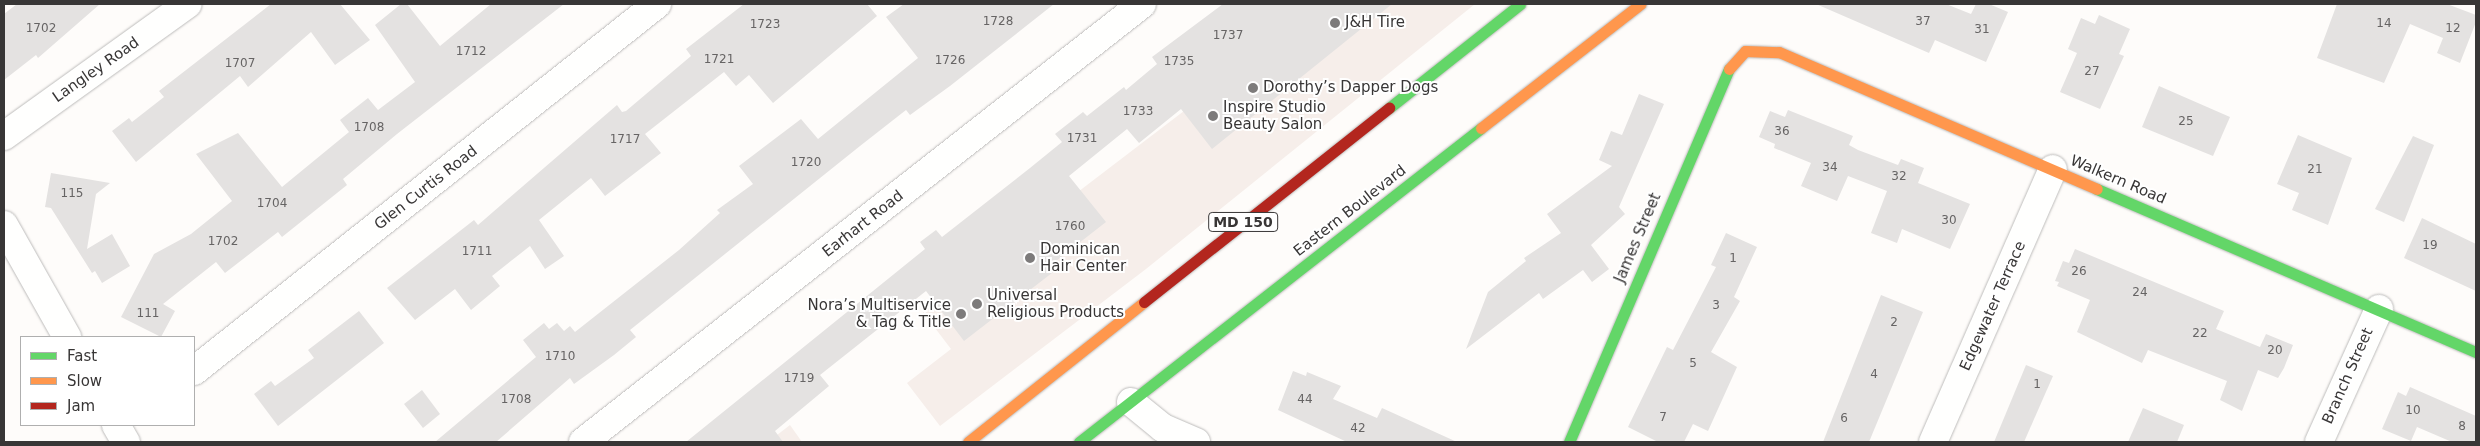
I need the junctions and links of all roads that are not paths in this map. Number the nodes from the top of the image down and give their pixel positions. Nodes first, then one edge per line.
1 (188, 4) edge
2 (657, 4) edge
3 (1142, 4) edge
4 (1520, 4) edge
5 (1640, 4) edge
6 (1745, 51) joint
7 (4, 136) edge
8 (2053, 169) junction
9 (4, 225) edge
10 (2379, 309) junction
11 (66, 336) edge
12 (2476, 352) edge
13 (195, 370) edge
14 (1131, 402) junction
15 (583, 442) edge
16 (968, 442) edge
17 (1080, 442) edge
18 (1196, 442) edge
19 (1569, 442) edge
20 (1933, 442) edge
21 (2318, 442) edge

1 - 7 street, Langley Road
2 - 13 street, Glen Curtis Road
3 - 15 street, Earhart Road
4 - 16 main road, MD 150
5 - 14 main road, Eastern Boulevard
6 - 8 main road, Walkern Road
6 - 19 main road, James Street
8 - 10 main road, Walkern Road
8 - 20 street, Edgewater Terrace
9 - 11 street
10 - 12 main road, Walkern Road
10 - 21 street, Branch Street
14 - 17 main road, Eastern Boulevard
14 - 18 street

